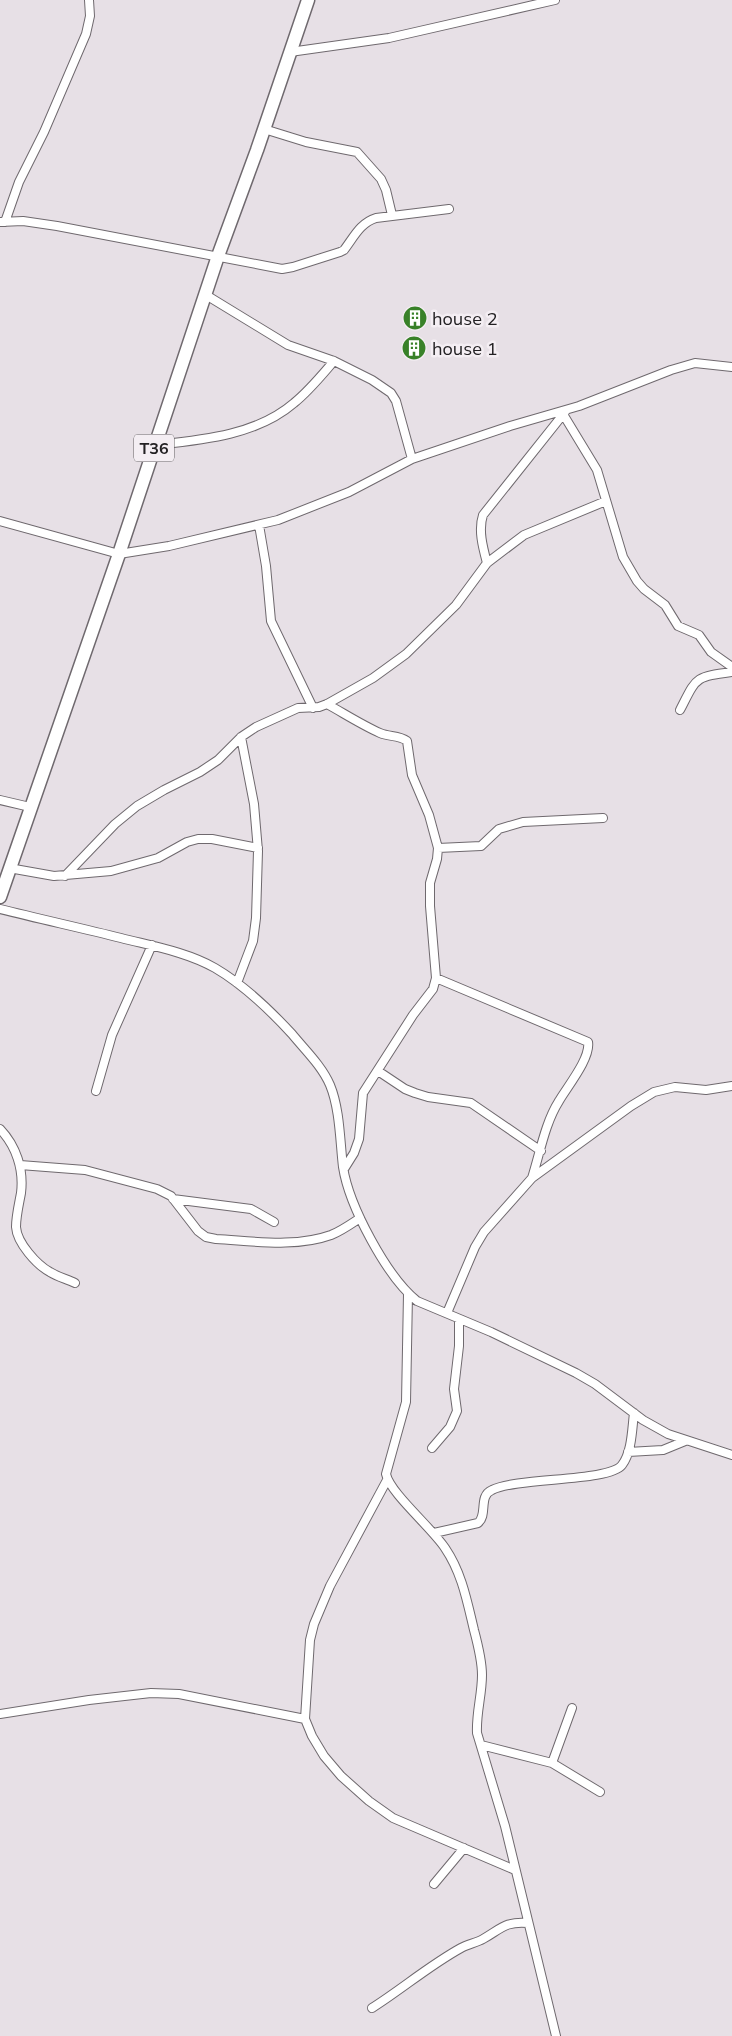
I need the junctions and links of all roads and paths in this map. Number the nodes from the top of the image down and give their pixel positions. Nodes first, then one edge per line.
1 (89, 0) edge
2 (308, 0) edge
3 (555, 0) edge
4 (290, 52) junction
5 (264, 129) junction
6 (449, 209) dead end
7 (392, 215) junction
8 (2, 222) edge
9 (218, 256) junction
10 (206, 295) junction
11 (334, 361) junction
12 (732, 367) edge
13 (565, 412) junction
14 (156, 445) junction
15 (412, 460) junction
16 (606, 501) junction
17 (0, 521) edge
18 (259, 525) junction
19 (118, 554) junction
20 (487, 563) junction
21 (732, 667) edge
22 (732, 672) edge
23 (328, 704) junction
24 (313, 708) junction
25 (680, 710) dead end
26 (241, 737) junction
27 (0, 800) edge
28 (30, 807) junction
29 (603, 818) dead end
30 (258, 848) junction
31 (438, 848) junction
32 (10, 868) junction
33 (65, 876) junction
34 (0, 897) edge
35 (0, 909) edge
36 (152, 946) junction
37 (436, 978) junction
38 (237, 983) junction
39 (378, 1071) junction
40 (732, 1086) edge
41 (96, 1091) dead end
42 (0, 1129) edge
43 (541, 1151) junction
44 (20, 1165) junction
45 (344, 1168) junction
46 (532, 1178) junction
47 (174, 1199) junction
48 (360, 1218) junction
49 (274, 1222) dead end
50 (75, 1283) dead end
51 (408, 1294) junction
52 (447, 1313) junction
53 (459, 1319) junction
54 (634, 1413) junction
55 (685, 1441) junction
56 (432, 1448) dead end
57 (628, 1452) junction
58 (732, 1455) edge
59 (387, 1480) junction
60 (434, 1533) junction
61 (572, 1708) dead end
62 (0, 1714) edge
63 (305, 1720) junction
64 (481, 1745) junction
65 (552, 1763) junction
66 (600, 1792) dead end
67 (464, 1848) junction
68 (515, 1870) junction
69 (434, 1884) dead end
70 (528, 1923) junction
71 (372, 2008) dead end
72 (556, 2036) edge

1 - 8 street
2 - 4 highway, T36
3 - 4 street
4 - 5 highway, T36
5 - 7 street
5 - 9 highway, T36
6 - 7 street
7 - 9 street
8 - 9 street
9 - 10 highway, T36
10 - 11 street
10 - 14 highway, T36
11 - 14 street
11 - 15 street
12 - 13 street
13 - 15 street
13 - 16 street
13 - 20 street
14 - 19 highway, T36
15 - 18 street
16 - 20 street
16 - 21 street
17 - 19 street
18 - 19 street
18 - 24 street
19 - 28 highway, T36
20 - 23 street
22 - 25 street
23 - 24 street
23 - 31 street
24 - 26 street
26 - 30 street
26 - 33 street
27 - 28 street
28 - 32 highway, T36
29 - 31 street
30 - 33 street
30 - 38 street
31 - 37 street
32 - 33 street
32 - 34 highway, T36
35 - 36 street
36 - 38 street
36 - 41 street
37 - 39 street
37 - 43 street
38 - 45 street
39 - 43 street
39 - 45 street
40 - 46 street
42 - 44 street
43 - 46 street
44 - 47 street
44 - 50 street
45 - 48 street
46 - 52 street
47 - 48 street
47 - 49 street
48 - 51 street
51 - 52 street
51 - 59 street
52 - 53 street
53 - 54 street
53 - 56 street
54 - 55 street
54 - 57 street
55 - 57 street
55 - 58 street
57 - 60 street
59 - 60 street
59 - 63 street
60 - 64 street
61 - 65 street
62 - 63 street
63 - 67 street
64 - 65 street
64 - 68 street
65 - 66 street
67 - 68 street
67 - 69 street
68 - 70 street
70 - 71 street
70 - 72 street

